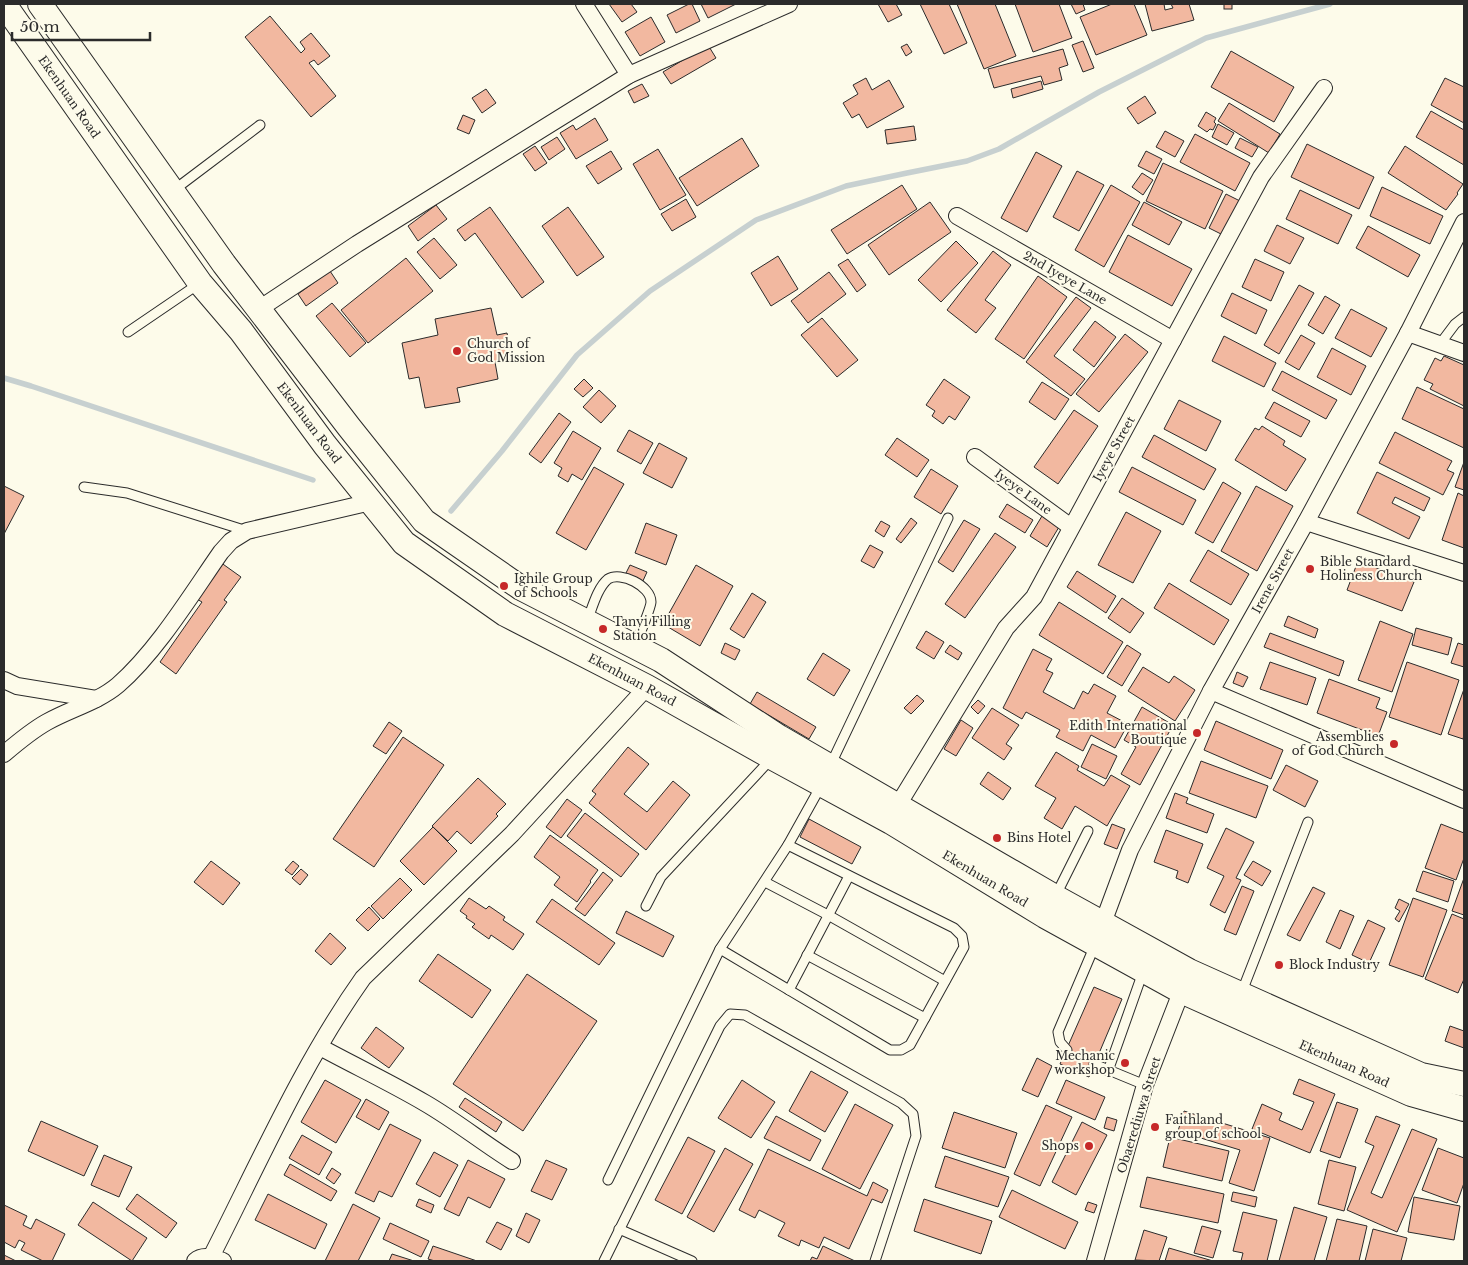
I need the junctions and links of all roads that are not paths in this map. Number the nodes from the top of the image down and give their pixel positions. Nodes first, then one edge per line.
1 (4, 4) edge
2 (40, 4) edge
3 (584, 4) edge
4 (789, 4) edge
5 (629, 75) junction
6 (1324, 88) dead end
7 (260, 125) dead end
8 (172, 192) junction
9 (957, 216) dead end
10 (1464, 222) edge
11 (200, 282) junction
12 (259, 309) junction
13 (1464, 317) edge
14 (128, 332) dead end
15 (1408, 333) junction
16 (1173, 340) junction
17 (1440, 344) junction
18 (1464, 353) edge
19 (975, 457) dead end
20 (84, 487) dead end
21 (371, 502) junction
22 (948, 518) dead end
23 (1306, 522) junction
24 (1071, 527) junction
25 (247, 531) junction
26 (1464, 573) edge
27 (587, 622) junction
28 (635, 647) junction
29 (4, 680) edge
30 (647, 687) junction
31 (1211, 691) junction
32 (96, 698) junction
33 (4, 754) edge
34 (773, 758) junction
35 (826, 775) junction
36 (1464, 800) edge
37 (898, 805) junction
38 (1308, 822) dead end
39 (1088, 831) dead end
40 (788, 845) junction
41 (849, 876) junction
42 (765, 882) junction
43 (1055, 897) junction
44 (646, 906) dead end
45 (828, 915) junction
46 (1099, 934) junction
47 (720, 949) junction
48 (807, 955) junction
49 (1148, 960) junction
50 (945, 981) junction
51 (1185, 981) junction
52 (789, 990) junction
53 (1241, 994) junction
54 (925, 1018) junction
55 (320, 1047) junction
56 (1066, 1050) dead end
57 (1094, 1064) dead end
58 (1108, 1070) junction
59 (1464, 1084) edge
60 (1145, 1085) junction
61 (1464, 1109) edge
62 (512, 1161) dead end
63 (608, 1180) dead end
64 (619, 1229) junction
65 (210, 1260) edge
66 (604, 1261) edge
67 (692, 1261) edge
68 (875, 1261) edge
69 (1097, 1261) edge

1 - 11 main road, Ekenhuan Road
2 - 8 main road, Ekenhuan Road
3 - 5 street
4 - 5 street
5 - 12 street
6 - 16 street, Iyeye Street
7 - 8 lane
8 - 12 main road, Ekenhuan Road
9 - 16 street, 2nd Iyeye Lane
10 - 15 street, Irene Street
11 - 14 lane
11 - 21 main road, Ekenhuan Road
12 - 27 main road, Ekenhuan Road
13 - 17 lane
15 - 17 street
15 - 23 street, Irene Street
16 - 24 street, Iyeye Street
17 - 18 street
19 - 24 street, Iyeye Lane
20 - 25 lane
21 - 25 street
21 - 30 main road, Ekenhuan Road
22 - 35 lane
23 - 26 street
23 - 31 street, Irene Street
24 - 37 street, Iyeye Street
25 - 32 street
27 - 28 main road, Ekenhuan Road
27 - 28 lane
28 - 35 main road, Ekenhuan Road
29 - 32 street
30 - 34 main road, Ekenhuan Road
30 - 55 street
31 - 36 street
31 - 46 street, Irene Street
32 - 33 street
34 - 35 main road, Ekenhuan Road
34 - 44 lane
35 - 37 main road, Ekenhuan Road
35 - 40 lane
35 - 46 main road, Ekenhuan Road
37 - 43 main road, Ekenhuan Road
38 - 53 lane
39 - 43 lane
40 - 41 lane
40 - 42 lane
41 - 45 lane
41 - 50 lane
42 - 45 lane
42 - 47 lane
43 - 46 main road, Ekenhuan Road
45 - 48 lane
45 - 50 lane
46 - 49 main road, Ekenhuan Road
46 - 56 lane
47 - 52 lane
47 - 63 lane
48 - 52 lane
48 - 54 lane
49 - 51 main road, Ekenhuan Road
49 - 58 lane
50 - 54 lane
51 - 53 main road, Ekenhuan Road
51 - 60 street, Obaerediuwa Street
51 - 61 main road, Ekenhuan Road
52 - 54 lane
53 - 59 main road, Ekenhuan Road
55 - 62 street
55 - 65 street
57 - 58 lane
58 - 60 lane
60 - 69 street, Obaerediuwa Street
64 - 66 lane
64 - 67 lane
64 - 68 lane

